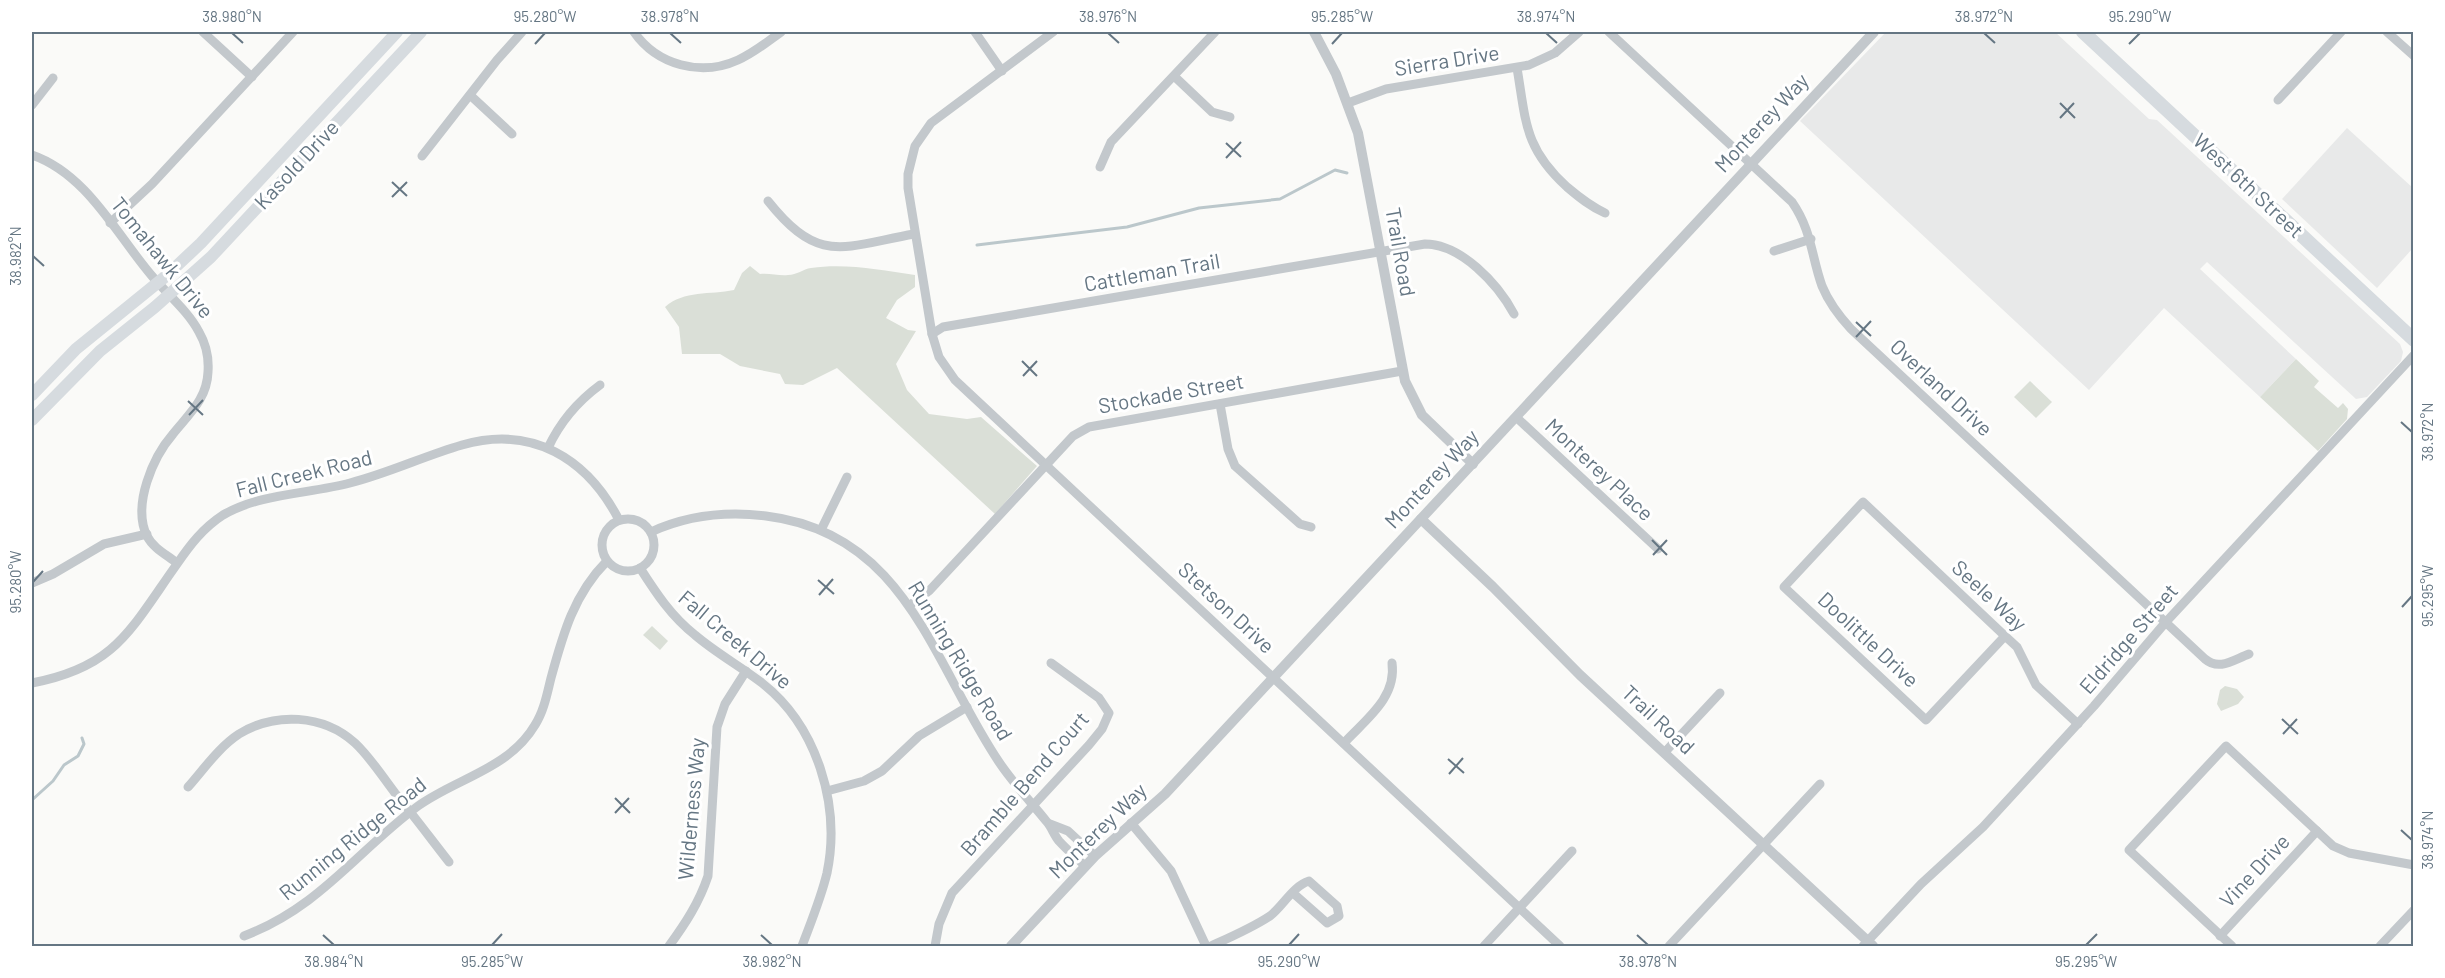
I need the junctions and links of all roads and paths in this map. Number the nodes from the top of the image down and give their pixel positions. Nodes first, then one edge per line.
1 (203, 32) edge
2 (293, 32) edge
3 (397, 32) edge
4 (421, 32) edge
5 (522, 32) edge
6 (634, 32) edge
7 (781, 32) edge
8 (975, 32) edge
9 (1053, 32) edge
10 (1215, 32) edge
11 (1314, 32) edge
12 (1579, 32) edge
13 (1609, 32) edge
14 (1874, 32) edge
15 (2083, 32) edge
16 (2341, 32) edge
17 (2387, 32) edge
18 (2414, 56) edge
19 (1517, 68) junction
20 (1002, 71) junction
21 (1174, 76) junction
22 (252, 77) junction
23 (53, 78) dead end
24 (470, 95) junction
25 (2278, 100) dead end
26 (1348, 103) junction
27 (32, 105) edge
28 (1230, 117) dead end
29 (512, 134) dead end
30 (32, 155) edge
31 (422, 156) dead end
32 (1752, 164) junction
33 (1100, 167) dead end
34 (768, 201) dead end
35 (1605, 213) dead end
36 (110, 223) junction
37 (914, 234) junction
38 (1811, 239) junction
39 (1774, 251) dead end
40 (1380, 252) junction
41 (158, 283) junction
42 (169, 295) junction
43 (1514, 314) dead end
44 (932, 334) junction
45 (2414, 340) edge
46 (2414, 355) edge
47 (1402, 371) junction
48 (600, 385) dead end
49 (32, 393) edge
50 (1220, 404) junction
51 (45, 405) junction
52 (1516, 417) junction
53 (32, 420) edge
54 (548, 448) junction
55 (1473, 464) junction
56 (1046, 465) junction
57 (847, 477) dead end
58 (1421, 519) junction
59 (619, 520) junction
60 (1311, 527) dead end
61 (821, 530) junction
62 (651, 532) junction
63 (147, 534) junction
64 (1658, 549) dead end
65 (607, 561) junction
66 (177, 563) junction
67 (640, 568) junction
68 (32, 583) edge
69 (1784, 587) joint
70 (910, 605) junction
71 (2165, 623) junction
72 (2005, 636) junction
73 (2248, 654) dead end
74 (1051, 663) dead end
75 (1392, 663) dead end
76 (746, 671) junction
77 (1273, 676) junction
78 (32, 683) edge
79 (1720, 693) dead end
80 (967, 707) junction
81 (2078, 724) junction
82 (1344, 743) junction
83 (1665, 752) junction
84 (1820, 784) dead end
85 (188, 787) dead end
86 (827, 791) junction
87 (1034, 807) junction
88 (411, 812) junction
89 (1131, 823) junction
90 (1050, 824) junction
91 (2317, 831) junction
92 (1764, 846) junction
93 (1572, 851) dead end
94 (1095, 855) junction
95 (449, 862) dead end
96 (1085, 866) junction
97 (2414, 866) edge
98 (1293, 893) junction
99 (1519, 909) junction
100 (2414, 910) edge
101 (244, 936) dead end
102 (2220, 936) junction
103 (1868, 945) edge
104 (669, 946) edge
105 (802, 946) edge
106 (935, 946) edge
107 (1011, 946) edge
108 (1208, 946) edge
109 (1484, 946) edge
110 (1560, 946) edge
111 (1669, 946) edge
112 (2232, 946) edge
113 (2380, 946) edge

1 - 22 street
2 - 22 street
3 - 41 main road, Kasold Drive
4 - 42 main road, Kasold Drive
5 - 24 street
6 - 7 street
8 - 20 street
9 - 20 street, Stetson Drive
10 - 21 street
11 - 26 street, Trail Road
12 - 19 street, Sierra Drive
13 - 32 street, Overland Drive
14 - 32 street, Monterey Way
15 - 45 main road, West 6th Street
16 - 25 street
17 - 18 street
19 - 26 street, Sierra Drive
19 - 35 street
20 - 37 street, Stetson Drive
21 - 28 street
21 - 33 street
22 - 36 street
23 - 27 street
24 - 29 street
24 - 31 street
26 - 40 street, Trail Road
30 - 36 street, Tomahawk Drive
32 - 38 street, Overland Drive
32 - 52 street, Monterey Way
34 - 37 street
36 - 41 street, Tomahawk Drive
37 - 44 street, Stetson Drive
38 - 39 street
38 - 71 street, Overland Drive
40 - 43 street, Cattleman Trail
40 - 44 street, Cattleman Trail
40 - 47 street, Trail Road
41 - 42 street, Tomahawk Drive
41 - 49 main road, Kasold Drive
42 - 51 main road, Kasold Drive
42 - 63 street, Tomahawk Drive
44 - 56 street, Stetson Drive
46 - 71 street, Eldridge Street
47 - 50 street, Stockade Street
47 - 55 street, Trail Road
48 - 54 street
49 - 51 street
50 - 56 street, Stockade Street
50 - 60 street
51 - 53 main road, Kasold Drive
52 - 55 street, Monterey Way
52 - 64 street, Monterey Place
54 - 59 street, Fall Creek Road
54 - 66 street, Fall Creek Road
55 - 58 street, Monterey Way
56 - 70 street, Stockade Street
56 - 77 street, Stetson Drive
57 - 61 street
58 - 77 street, Monterey Way
58 - 83 street, Trail Road
59 - 62 street
59 - 65 street
61 - 62 street, Running Ridge Road
61 - 70 street, Running Ridge Road
62 - 67 street
63 - 66 street
63 - 68 street
65 - 67 street
65 - 88 street, Running Ridge Road
66 - 78 street, Fall Creek Road
67 - 76 street, Fall Creek Drive
69 - 72 street, Doolittle Drive
69 - 72 street, Seele Way
70 - 80 street, Running Ridge Road
71 - 73 street, Overland Drive
71 - 81 street, Eldridge Street
72 - 81 street, Seele Way
74 - 87 street, Bramble Bend Court
75 - 82 street
76 - 86 street, Fall Creek Drive
76 - 104 street, Wilderness Way
77 - 82 street, Stetson Drive
77 - 89 street, Monterey Way
79 - 83 street
80 - 86 street
80 - 87 street, Running Ridge Road
81 - 103 street, Eldridge Street
82 - 99 street, Stetson Drive
83 - 92 street, Trail Road
84 - 92 street
85 - 88 street
86 - 105 street, Fall Creek Drive
87 - 90 street, Running Ridge Road
87 - 106 street, Bramble Bend Court
88 - 95 street
88 - 101 street, Running Ridge Road
89 - 94 street, Monterey Way
89 - 108 street
90 - 94 street, Running Ridge Road
90 - 96 street, Running Ridge Road
91 - 97 street
91 - 102 street, Vine Drive
91 - 102 street
92 - 103 street, Trail Road
92 - 111 street
93 - 99 street
94 - 96 street, Monterey Way
96 - 107 street, Monterey Way
98 - 98 street
98 - 108 street
99 - 109 street
99 - 110 street, Stetson Drive
100 - 113 street
102 - 112 street

